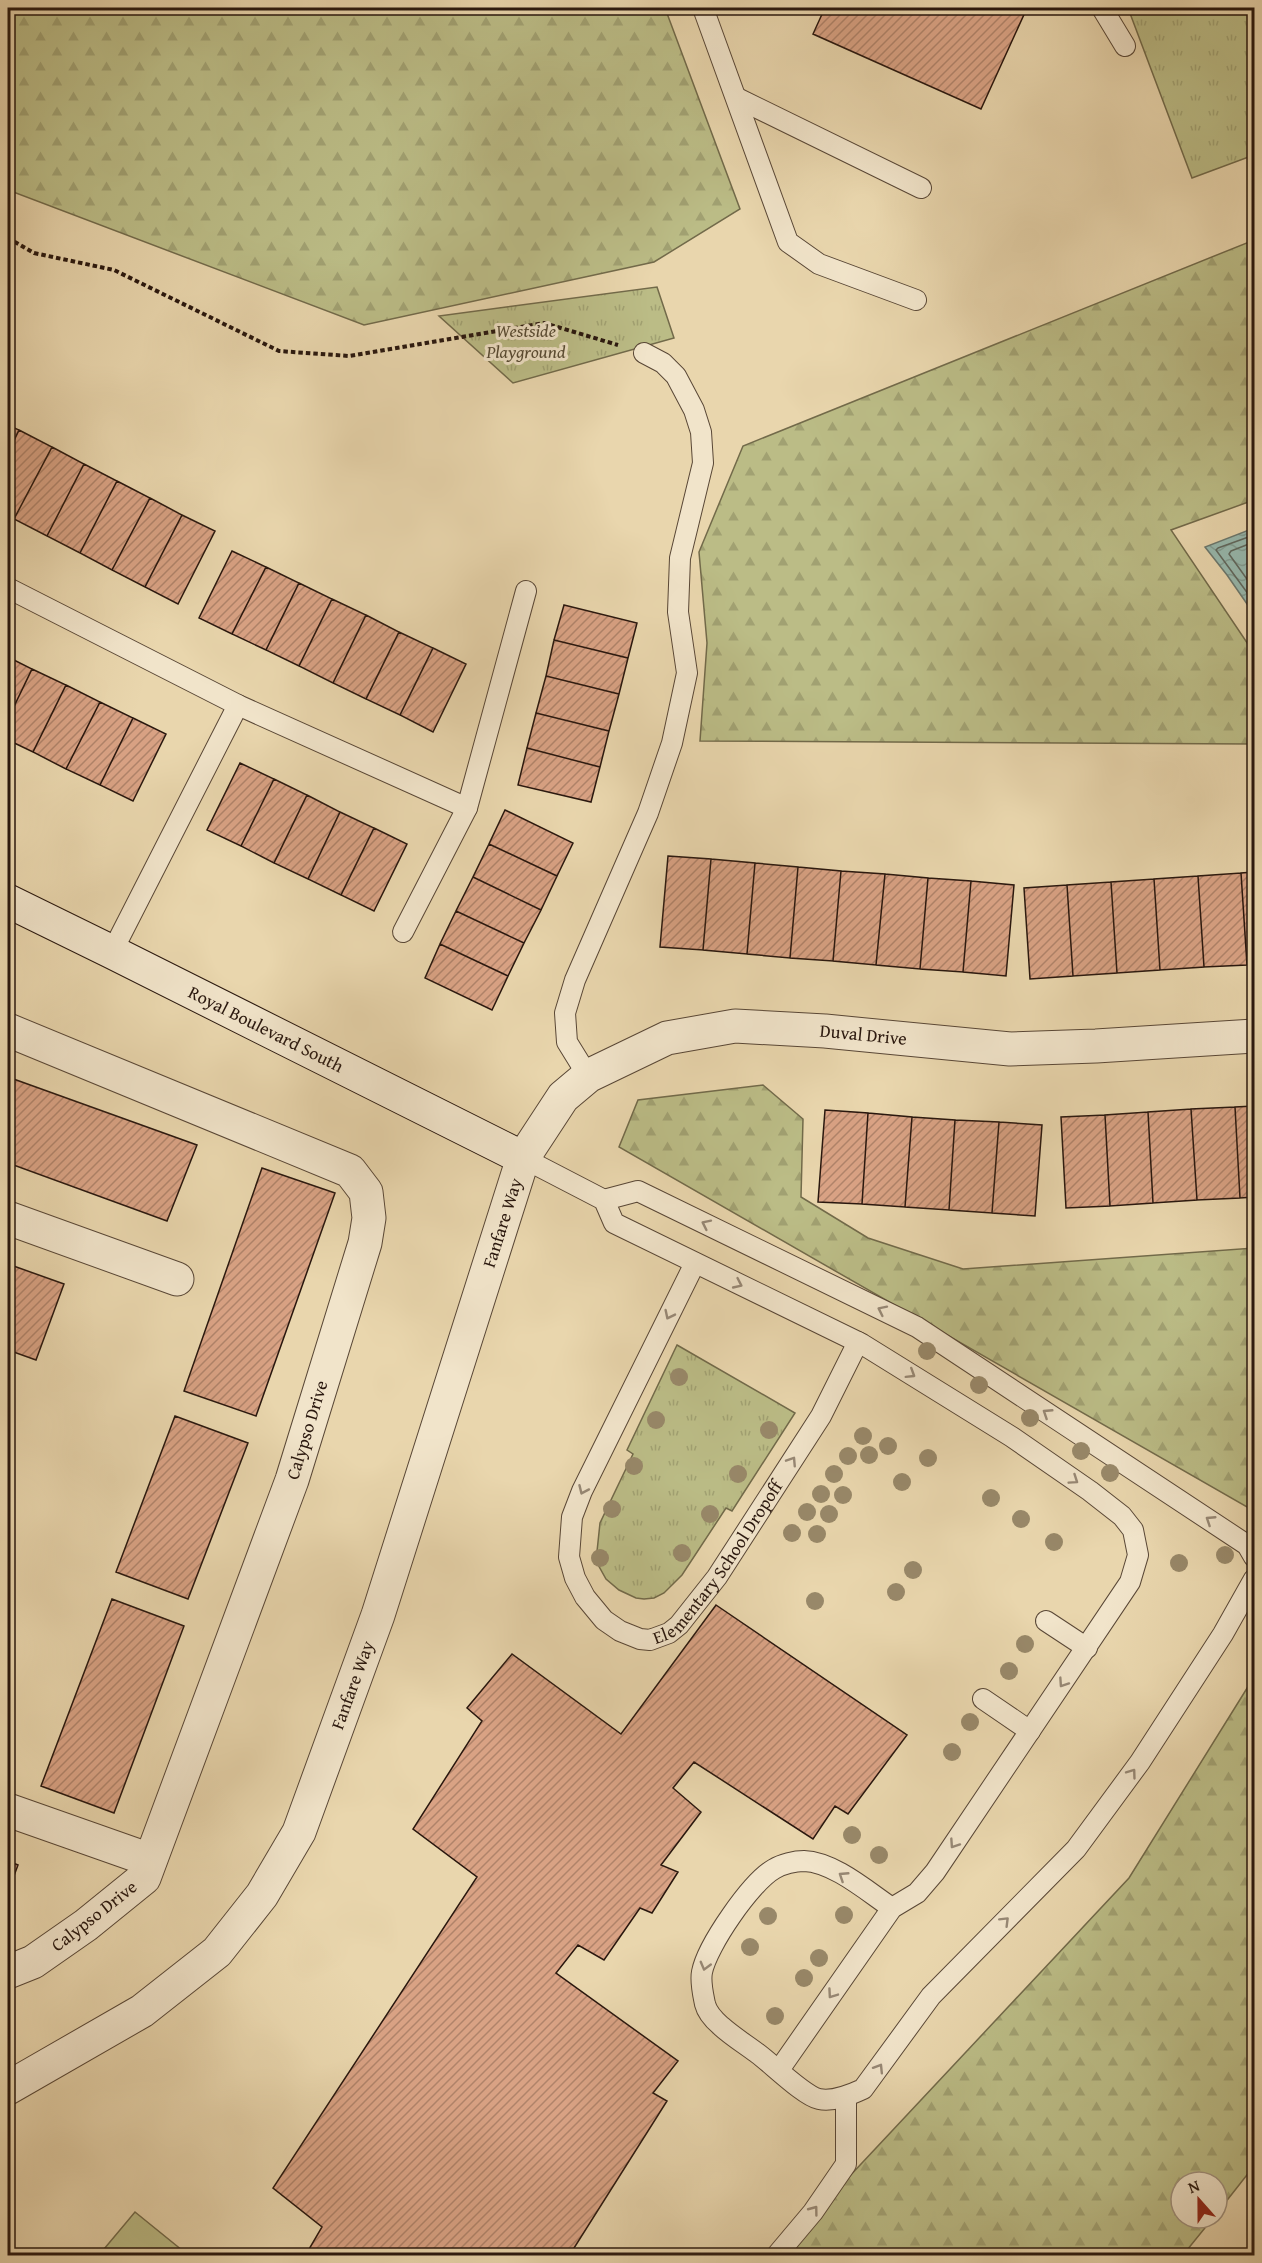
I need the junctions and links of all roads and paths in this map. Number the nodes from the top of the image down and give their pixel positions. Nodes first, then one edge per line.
1 (704, 8) edge
2 (1102, 8) edge
3 (1125, 46) dead end
4 (737, 98) junction
5 (921, 188) dead end
6 (8, 238) edge
7 (916, 300) dead end
8 (644, 353) joint
9 (8, 588) edge
10 (526, 591) dead end
11 (238, 705) junction
12 (467, 808) junction
13 (8, 901) edge
14 (404, 932) dead end
15 (112, 952) junction
16 (8, 1030) edge
17 (1254, 1036) edge
18 (588, 1076) junction
19 (523, 1158) junction
20 (604, 1200) junction
21 (8, 1218) edge
22 (695, 1263) junction
23 (177, 1279) dead end
24 (858, 1342) junction
25 (1254, 1557) edge
26 (1254, 1579) edge
27 (1046, 1621) dead end
28 (1087, 1648) junction
29 (983, 1699) dead end
30 (1030, 1731) junction
31 (8, 1810) edge
32 (150, 1860) junction
33 (892, 1908) junction
34 (8, 1972) edge
35 (779, 2070) junction
36 (8, 2088) edge
37 (846, 2097) junction
38 (777, 2256) edge

1 - 4 lane
2 - 3 lane
4 - 5 lane
4 - 7 lane
6 - 8 path
8 - 18 lane
9 - 11 lane
10 - 12 lane
11 - 12 lane
11 - 15 lane
12 - 14 lane
13 - 15 street, Royal Boulevard South
15 - 19 street, Royal Boulevard South
16 - 32 street, Calypso Drive
17 - 18 street, Duval Drive
18 - 19 street, Duval Drive
19 - 20 lane
19 - 36 street, Fanfare Way
20 - 22 lane
25 -> 20 lane
21 - 23 street
22 -> 24 lane
22 -> 24 lane, Elementary School Dropoff
24 -> 28 lane
37 -> 26 lane
27 - 28 lane
28 -> 30 lane
29 - 30 lane
30 -> 33 lane
31 - 32 street
32 - 34 street, Calypso Drive
33 -> 35 lane
33 -> 35 lane
35 - 37 lane
38 -> 37 lane

